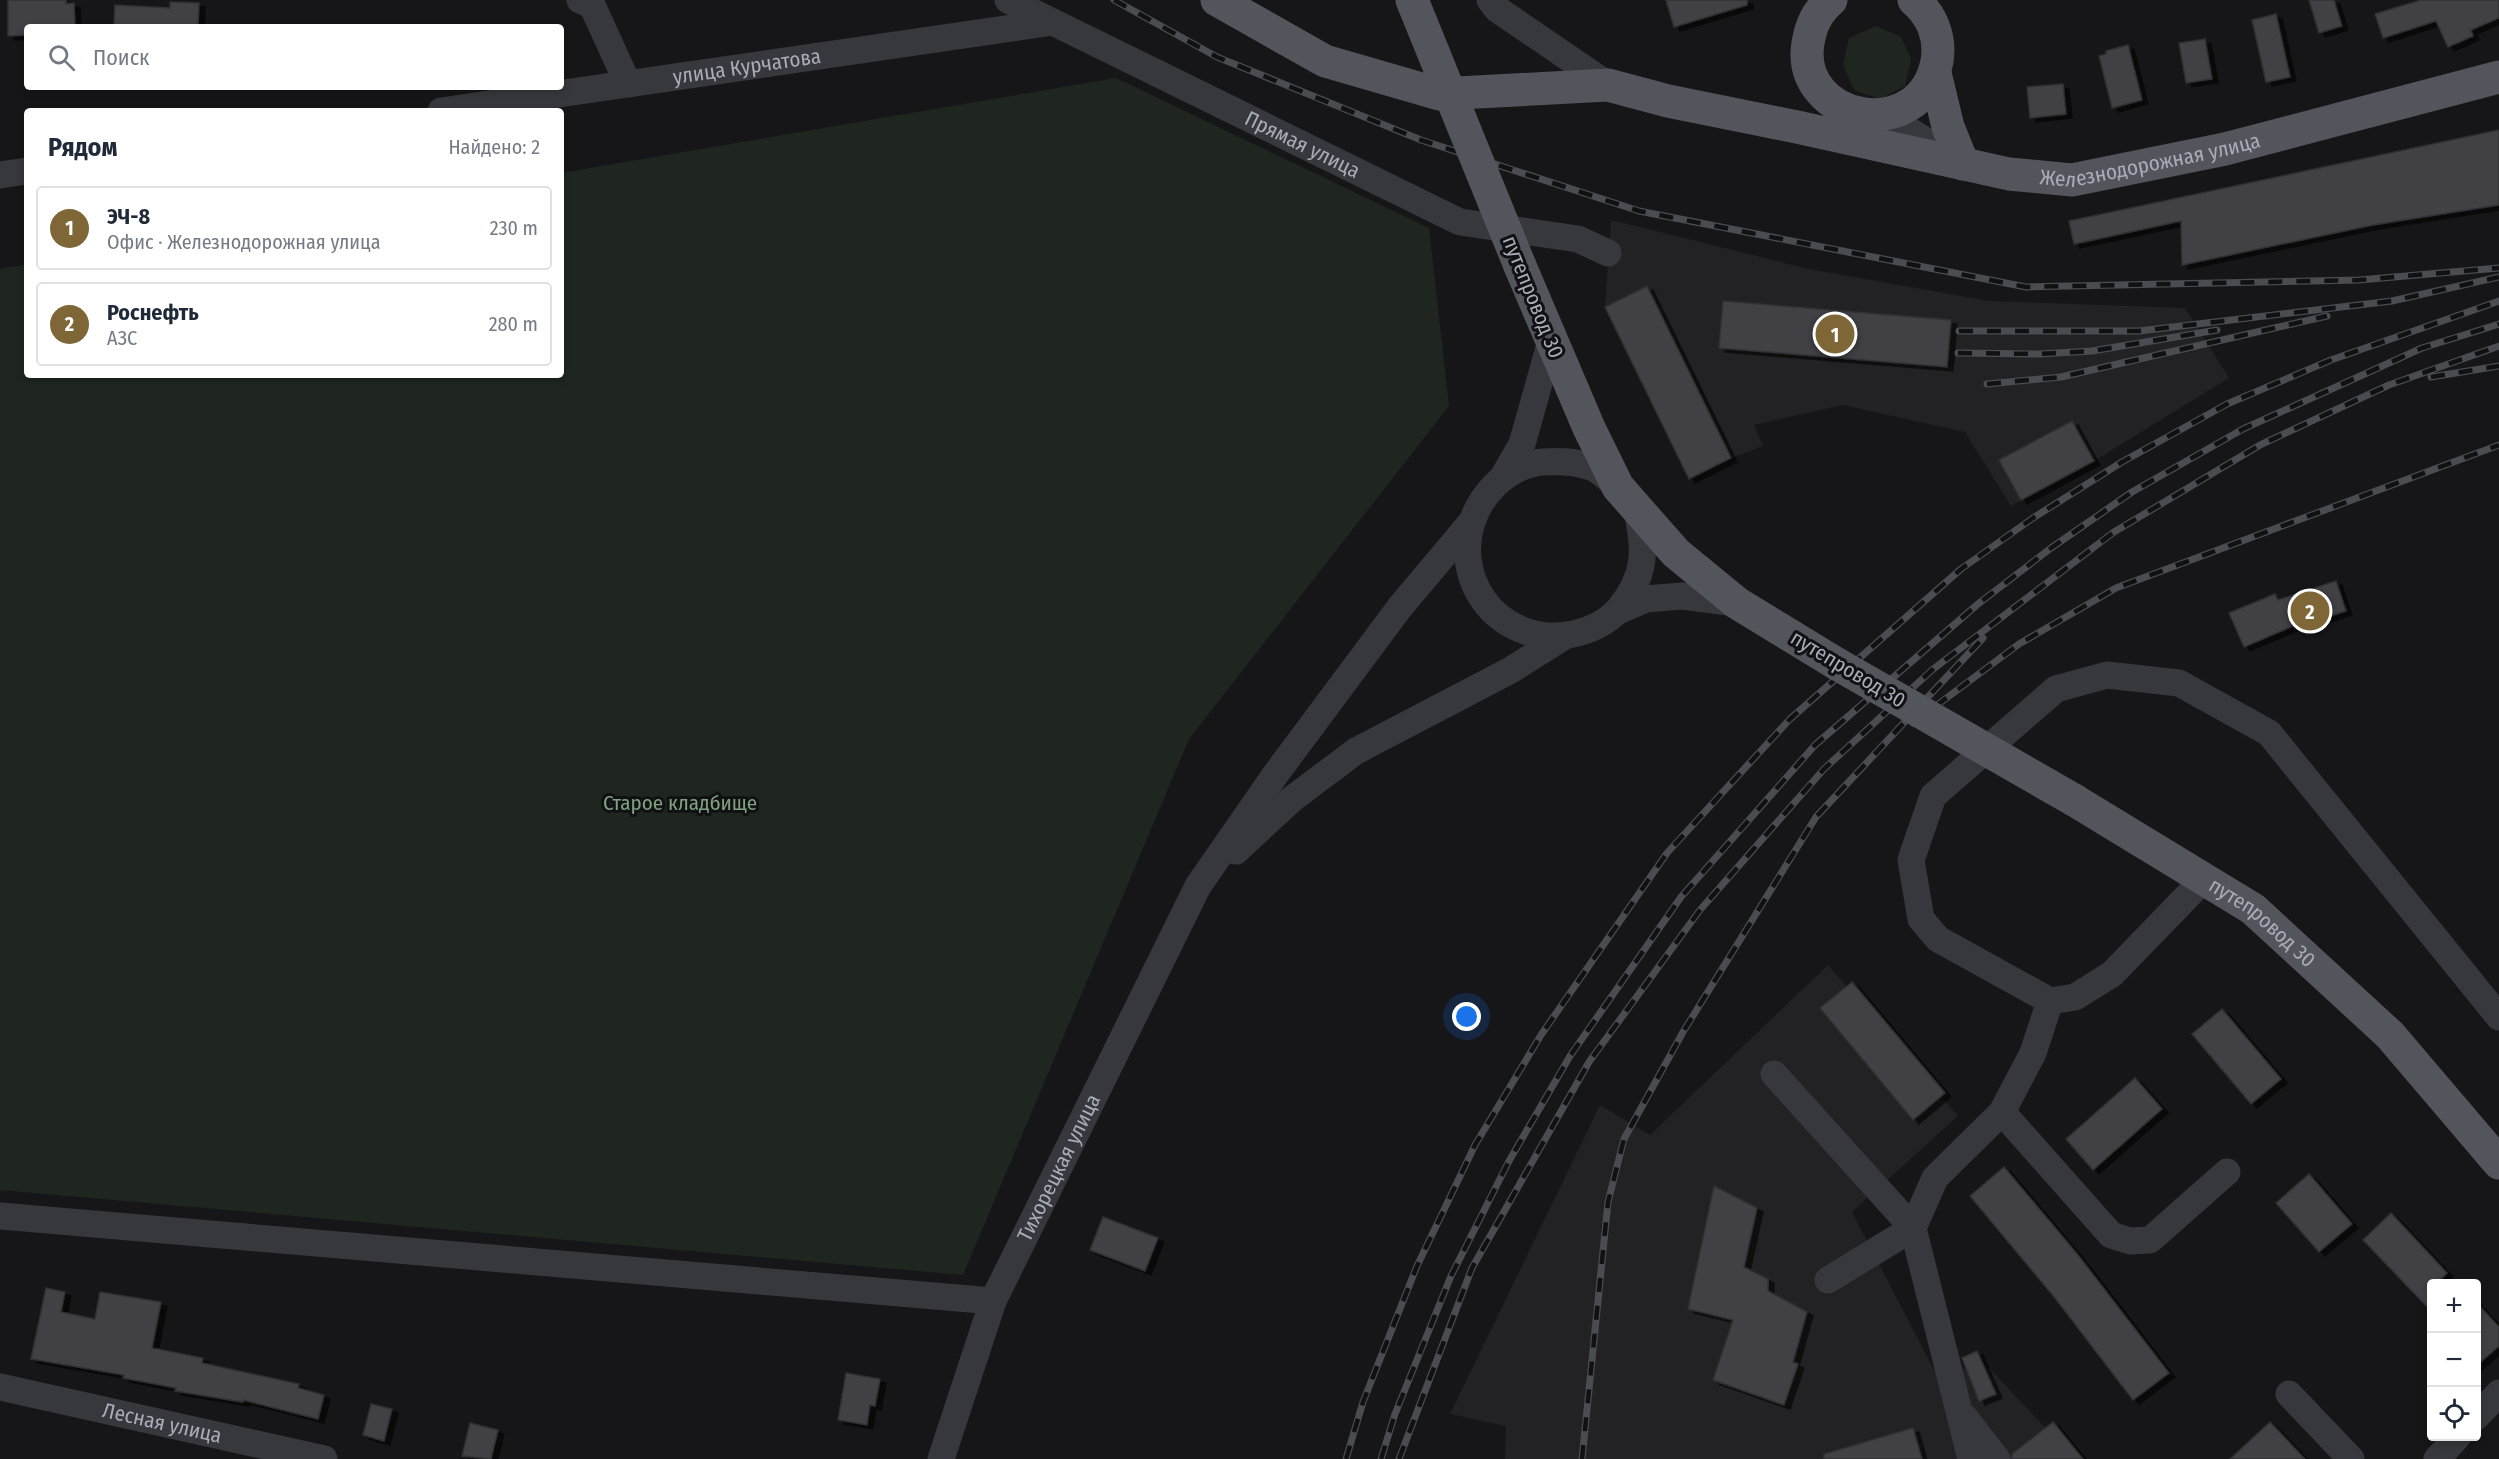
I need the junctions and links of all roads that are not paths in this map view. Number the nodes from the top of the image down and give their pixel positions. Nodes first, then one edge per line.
1 (579, 0) edge
2 (1008, 0) edge
3 (1217, 0) edge
4 (1412, 0) edge
5 (1490, 0) edge
6 (1831, 0) edge
7 (1914, 0) edge
8 (1929, 14) edge
9 (1053, 22) junction
10 (1935, 73) junction
11 (2499, 77) edge
12 (628, 84) junction
13 (1608, 85) junction
14 (462, 108) edge
15 (1873, 115) junction
16 (1797, 127) junction
17 (1963, 164) junction
18 (24, 171) edge
19 (0, 175) edge
20 (1608, 253) dead end
21 (1551, 341) junction
22 (1503, 477) junction
23 (1627, 497) junction
24 (1469, 525) junction
25 (1737, 603) junction
26 (1617, 612) junction
27 (1563, 637) junction
28 (2204, 879) junction
29 (1198, 886) junction
30 (2050, 1001) junction
31 (2499, 1017) edge
32 (1774, 1074) dead end
33 (2002, 1112) junction
34 (2499, 1163) edge
35 (2227, 1172) dead end
36 (0, 1216) edge
37 (1913, 1228) junction
38 (1828, 1280) dead end
39 (993, 1301) junction
40 (0, 1387) edge
41 (2499, 1393) edge
42 (2289, 1394) dead end
43 (1959, 1410) junction
44 (2481, 1412) edge
45 (2454, 1441) edge
46 (324, 1459) edge
47 (941, 1459) edge
48 (1971, 1459) edge
49 (1998, 1459) edge
50 (2351, 1459) edge
51 (2437, 1459) edge

1 - 12 street
2 - 9 street, Прямая улица
3 - 13 main road, Железнодорожная улица
4 - 21 main road, путепровод 30, bridge
5 - 13 street
6 - 15 main road
7 - 8 main road
8 - 10 main road
9 - 12 street, улица Курчатова
9 - 20 street, Прямая улица
10 - 15 main road
10 - 17 main road
11 - 17 main road, Железнодорожная улица
12 - 14 street, улица Курчатова
13 - 16 main road, Железнодорожная улица
15 - 16 street
15 - 17 street
16 - 17 main road, Железнодорожная улица
18 - 19 street
21 - 22 street
21 - 23 main road, путепровод 30
22 - 23 street
22 - 24 street
23 - 25 main road, путепровод 30
23 - 26 street
24 - 27 street
24 - 29 street
25 - 26 street
25 - 28 main road, путепровод 30, bridge
26 - 27 street
27 - 29 street
28 - 30 street
28 - 34 main road, путепровод 30
29 - 39 street, Тихорецкая улица
30 - 31 street
30 - 33 street
32 - 37 street
33 - 35 street
33 - 37 street
36 - 39 street
37 - 38 street
37 - 43 street
39 - 47 street, Тихорецкая улица
40 - 46 street, Лесная улица
41 - 44 street
42 - 50 street
43 - 48 street
43 - 49 street
45 - 51 street

